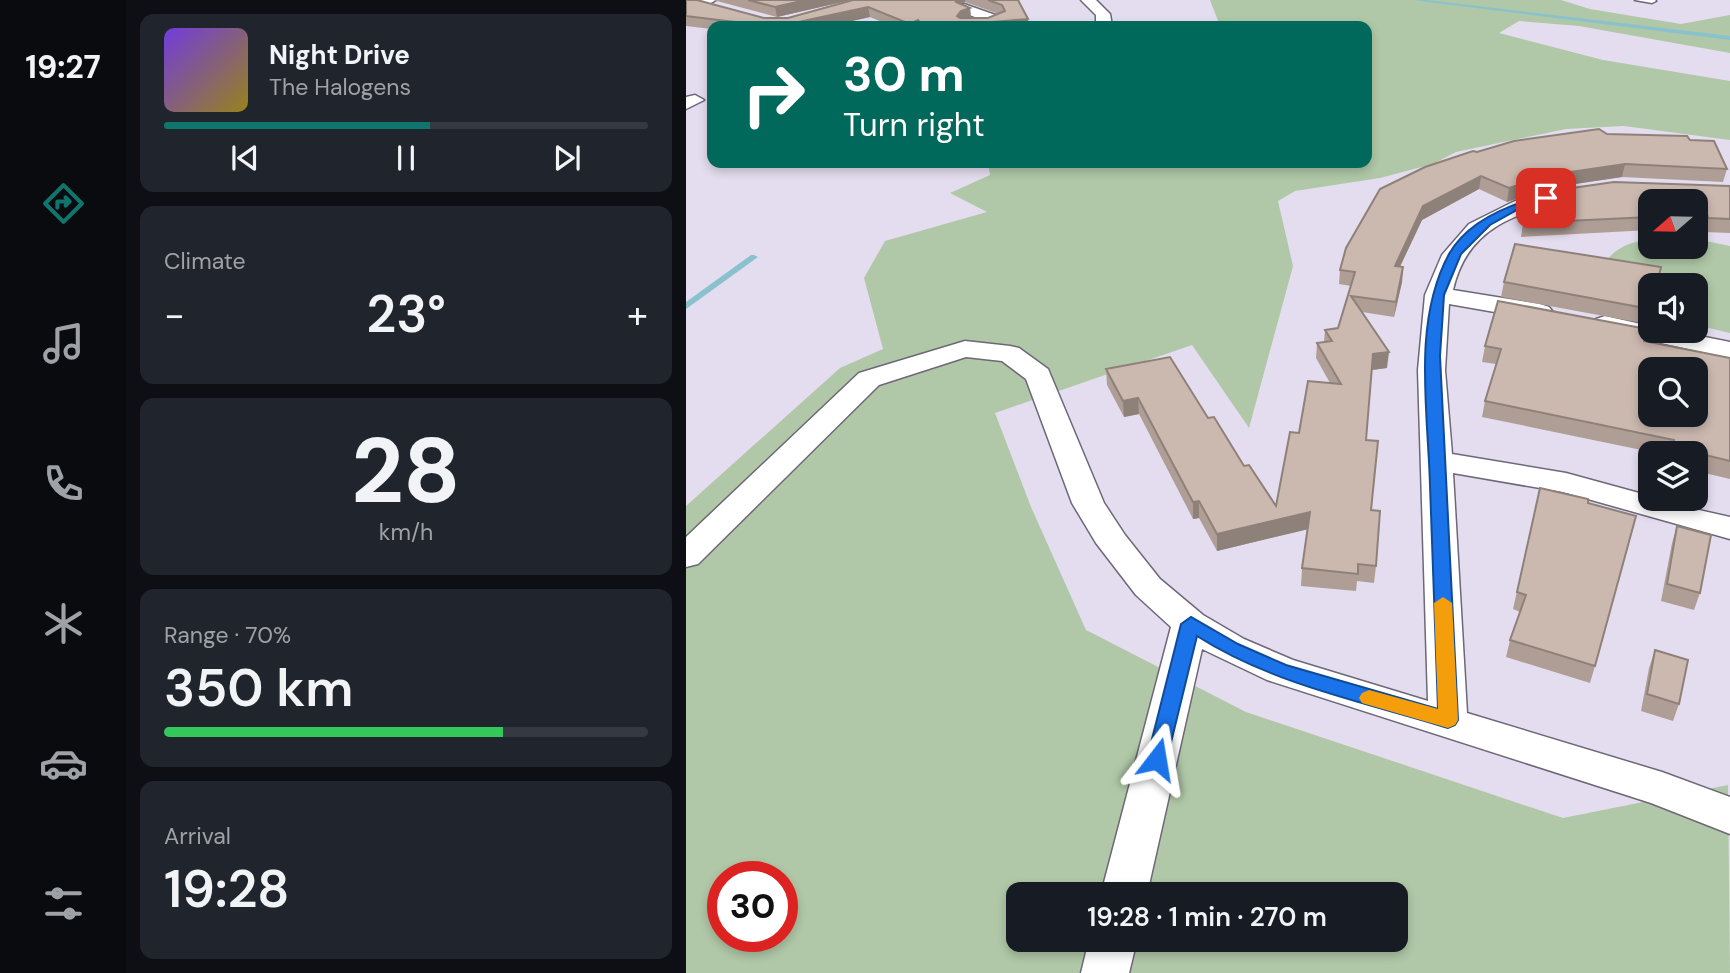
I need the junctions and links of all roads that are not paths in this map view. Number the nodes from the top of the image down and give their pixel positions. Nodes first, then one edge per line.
1 (1088, 0) edge
2 (1639, 0) edge
3 (699, 1) edge
4 (1651, 1) edge
5 (964, 8) edge
6 (726, 9) edge
7 (992, 21) edge
8 (1103, 21) edge
9 (1600, 189) edge
10 (1437, 295) junction
11 (1730, 350) edge
12 (1438, 461) junction
13 (1730, 528) edge
14 (686, 556) edge
15 (1191, 624) junction
16 (1448, 720) junction
17 (1730, 816) edge
18 (1127, 882) edge
19 (1110, 952) edge
20 (1105, 973) edge

1 - 8 street
2 - 4 lane
3 - 6 street
5 - 7 street
9 - 10 street
10 - 11 street
10 - 12 street
12 - 13 street
12 - 16 street
14 - 15 street
15 - 16 street
15 - 18 street
16 - 17 street
19 - 20 street

